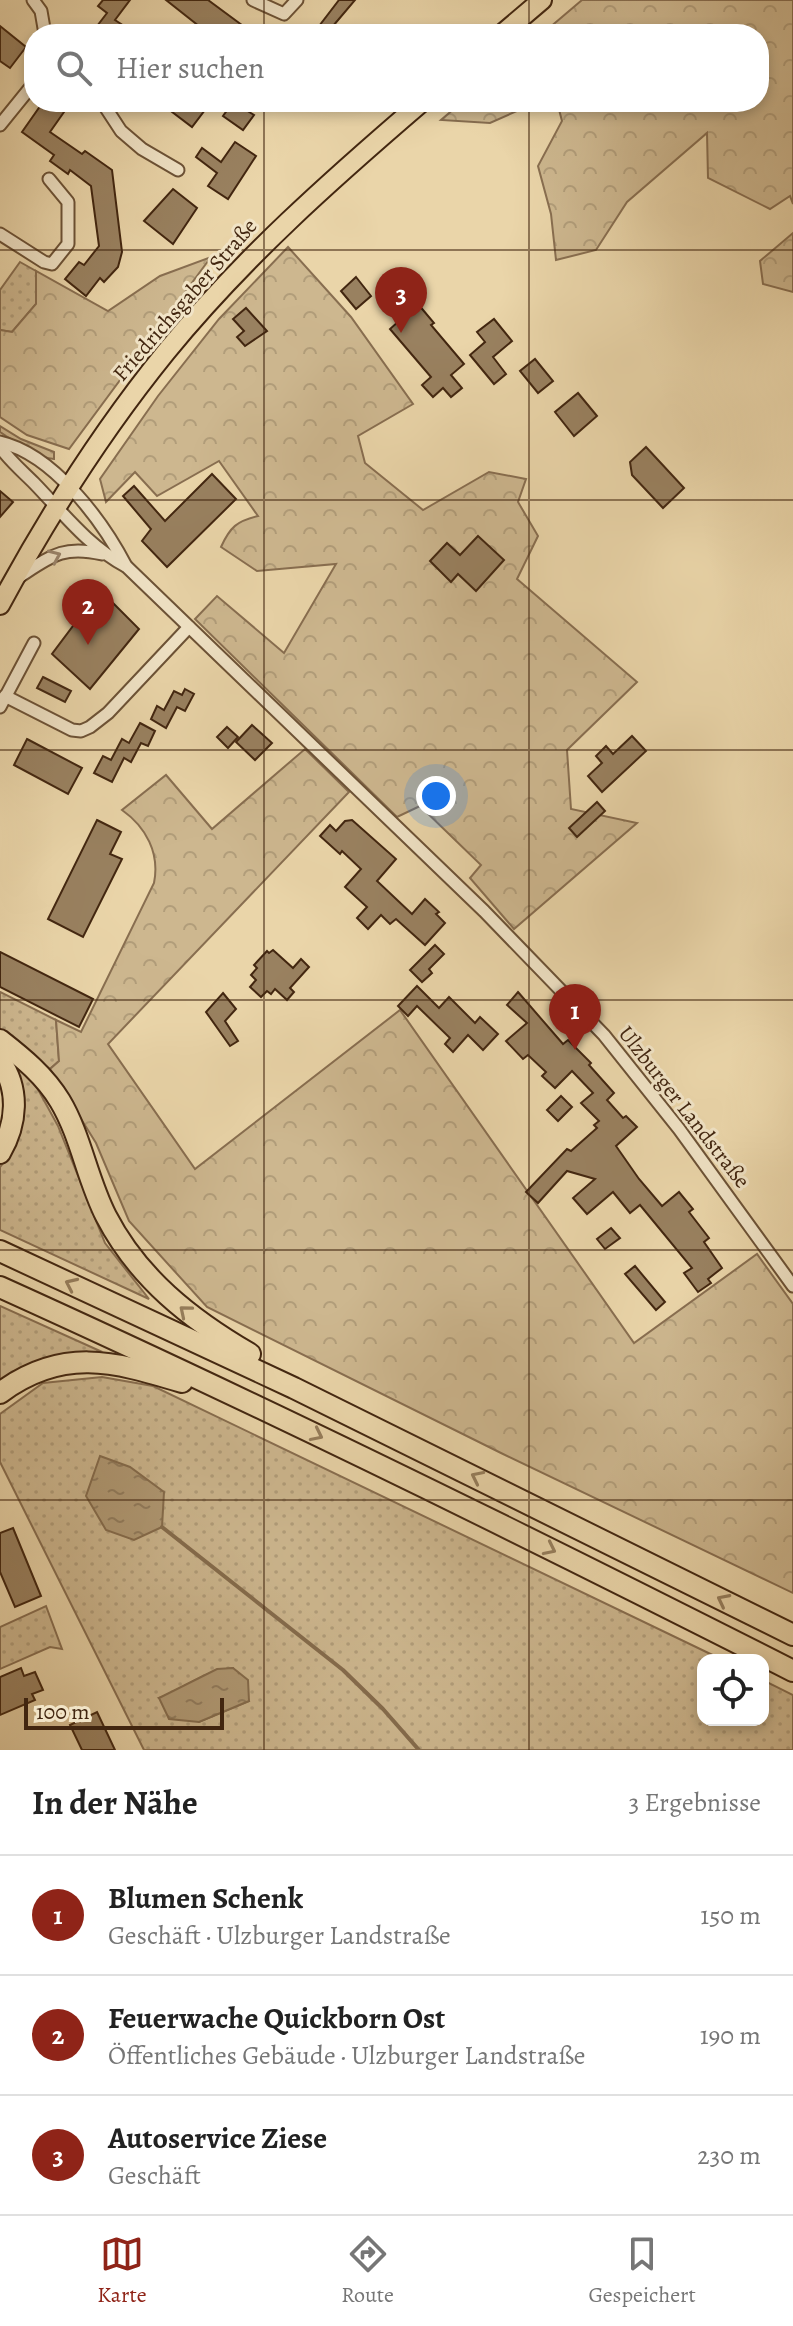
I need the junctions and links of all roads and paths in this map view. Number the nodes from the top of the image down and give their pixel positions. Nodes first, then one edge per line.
1 (33, 0) edge
2 (253, 0) edge
3 (297, 0) edge
4 (542, 0) edge
5 (43, 24) edge
6 (514, 24) edge
7 (24, 95) edge
8 (109, 112) edge
9 (411, 112) edge
10 (0, 125) edge
11 (178, 170) dead end
12 (49, 179) dead end
13 (0, 234) edge
14 (0, 444) edge
15 (69, 486) junction
16 (55, 507) junction
17 (103, 554) junction
18 (127, 567) junction
19 (12, 582) junction
20 (0, 605) edge
21 (189, 627) junction
22 (34, 643) dead end
23 (3, 701) edge
24 (0, 1040) edge
25 (0, 1061) edge
26 (0, 1153) edge
27 (0, 1251) edge
28 (793, 1286) edge
29 (0, 1287) edge
30 (294, 1388) junction
31 (0, 1393) edge
32 (246, 1401) junction
33 (793, 1635) edge
34 (793, 1671) edge

1 - 5 street
2 - 3 street
4 - 6 main road
7 - 10 street
8 - 11 street
9 - 15 main road, Friedrichsgaber Straße
12 - 13 street
14 - 15 street, Ulzburger Landstraße
14 - 16 street, Ulzburger Landstraße
15 - 16 main road, Friedrichsgaber Straße
15 - 18 street, Ulzburger Landstraße
16 - 17 street, Ulzburger Landstraße
16 - 19 main road, Friedrichsgaber Straße
17 - 18 street, Ulzburger Landstraße
19 -> 17 street, Ulzburger Landstraße
18 - 21 street, Ulzburger Landstraße
19 - 20 main road, Friedrichsgaber Straße
21 - 23 street
21 - 28 street, Ulzburger Landstraße
22 - 23 street
30 -> 24 highway
25 - 26 highway
30 -> 27 highway
29 - 32 highway
33 -> 30 highway
31 - 32 highway
32 -> 34 highway

